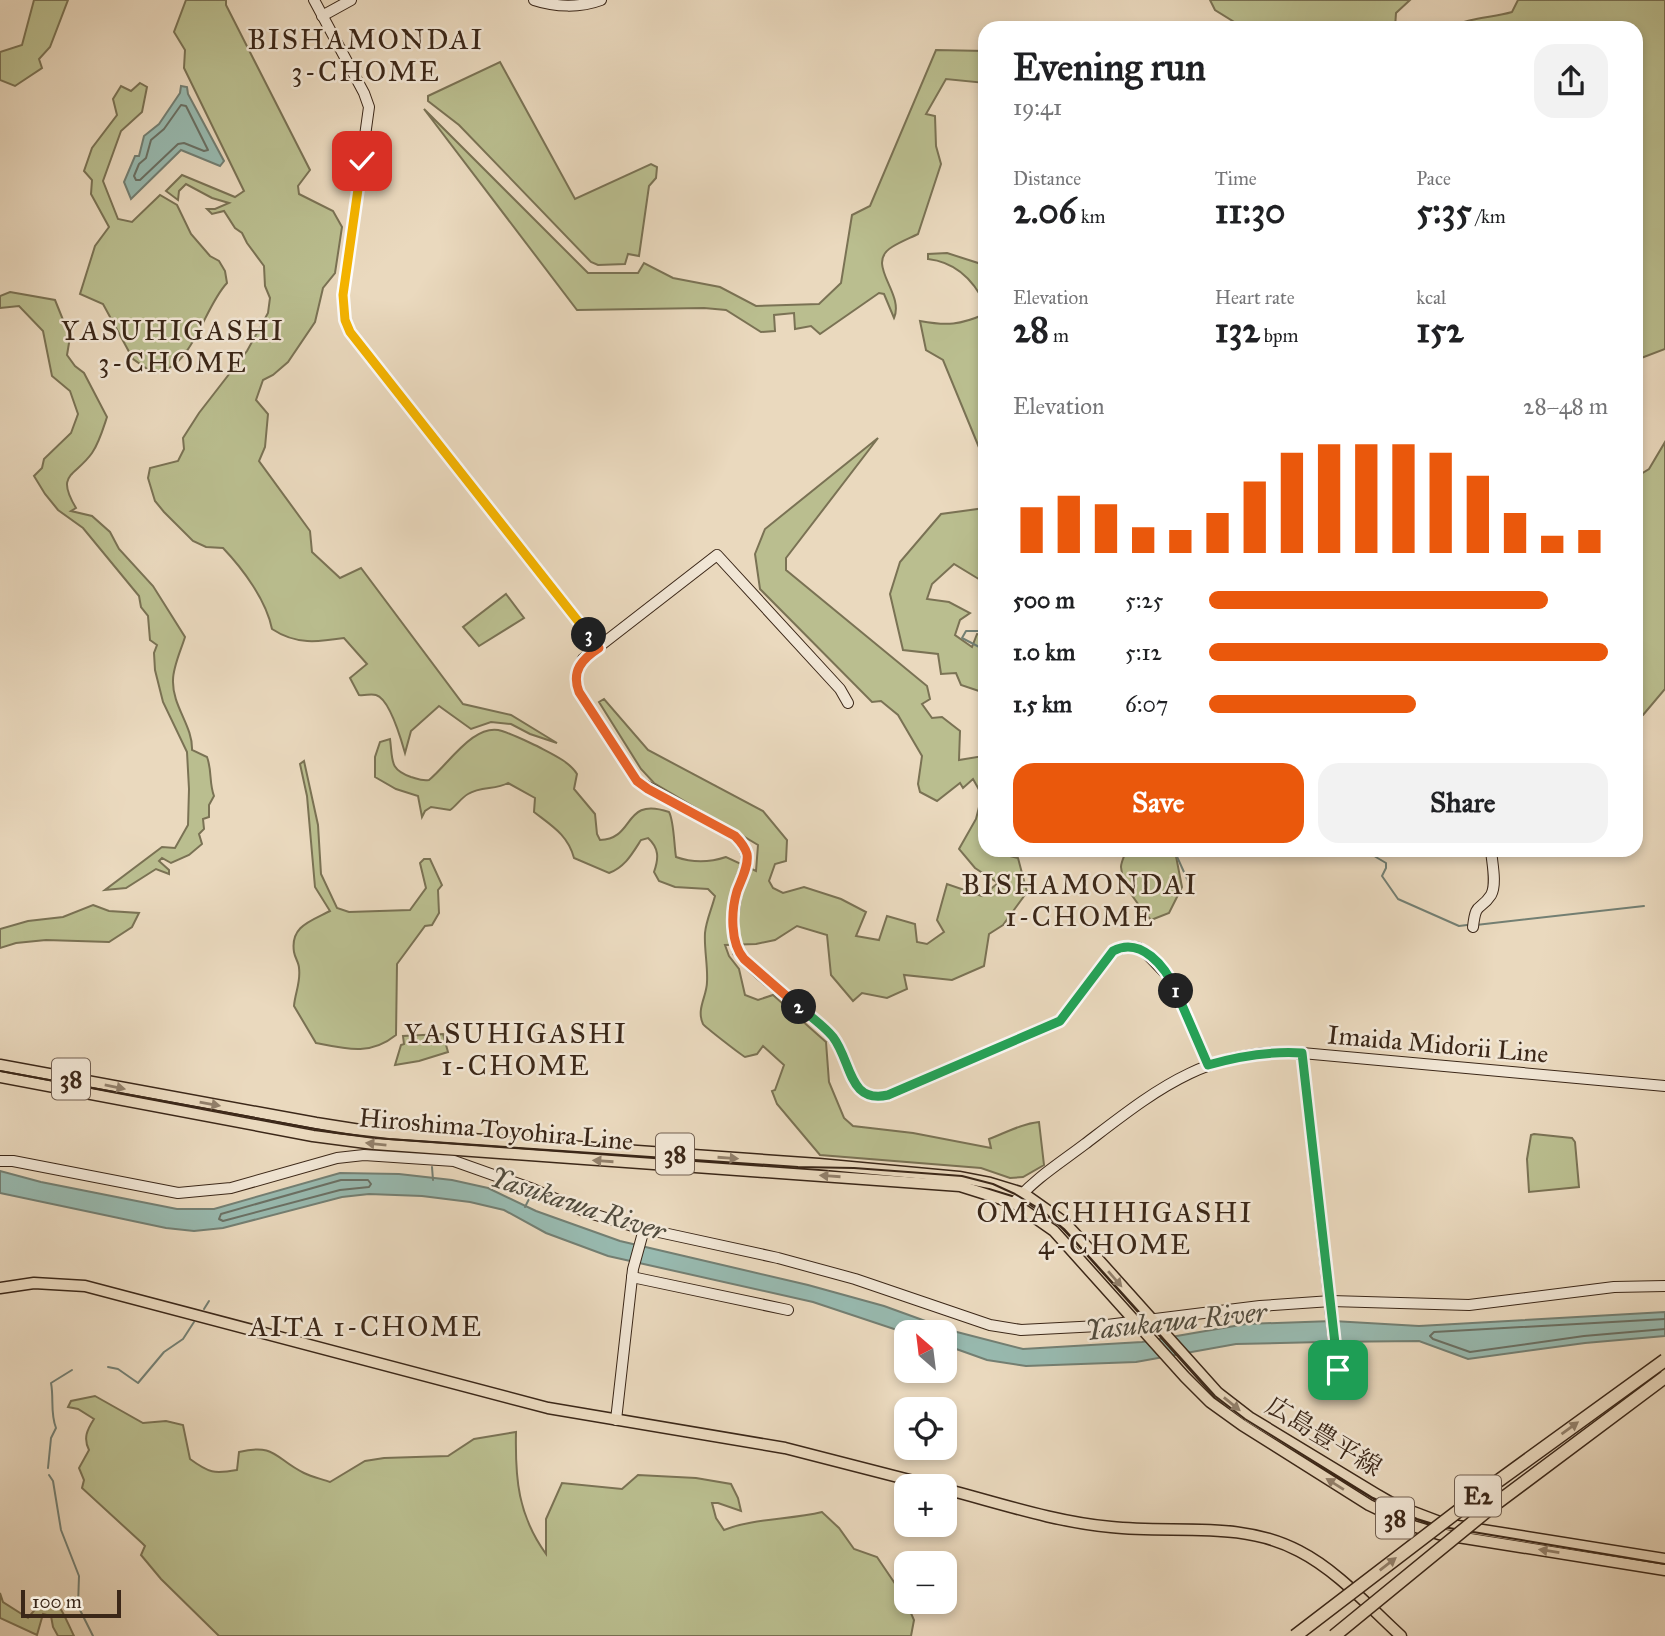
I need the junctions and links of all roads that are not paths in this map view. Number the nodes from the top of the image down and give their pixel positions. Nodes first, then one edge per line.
1 (314, 0) edge
2 (351, 0) edge
3 (534, 0) edge
4 (601, 0) edge
5 (322, 16) junction
6 (599, 648) junction
7 (848, 703) dead end
8 (1491, 857) edge
9 (1473, 927) dead end
10 (1302, 1053) junction
11 (0, 1065) edge
12 (1208, 1065) junction
13 (0, 1077) edge
14 (1665, 1086) edge
15 (0, 1161) edge
16 (1023, 1193) junction
17 (1014, 1203) junction
18 (644, 1231) junction
19 (633, 1275) junction
20 (1665, 1286) edge
21 (0, 1288) edge
22 (1331, 1303) junction
23 (788, 1310) dead end
24 (1152, 1321) junction
25 (1137, 1323) junction
26 (1184, 1356) joint
27 (1665, 1360) edge
28 (1665, 1377) edge
29 (1338, 1379) dead end
30 (616, 1420) junction
31 (894, 1476) edge
32 (957, 1492) edge
33 (1665, 1559) edge
34 (1665, 1570) edge
35 (1295, 1636) edge
36 (1334, 1636) edge
37 (1401, 1636) edge

1 - 5 street
2 - 5 street
3 - 4 street
5 - 6 street
6 - 7 street
6 - 12 street
8 - 9 street
10 - 12 street, Imaida Midorii Line
10 - 14 street, Imaida Midorii Line
10 - 22 street
11 -> 16 main road, Hiroshima Toyohira Line / 38
12 - 16 street, Imaida Midorii Line
17 -> 13 main road, Hiroshima Toyohira Line / 38
15 - 18 street
16 - 17 street, Imaida Midorii Line
16 -> 24 main road, Hiroshima Toyohira Line / 38
17 - 25 main road, Hiroshima Toyohira Line / 38
18 - 19 street
18 - 25 street
19 - 23 street
19 - 30 street
20 - 22 street
21 - 30 main road
22 - 24 street
22 - 29 street
24 - 25 street
24 - 26 main road, Hiroshima Toyohira Line / 38
34 -> 25 main road, Hiroshima Toyohira Line / 38
26 -> 33 main road, 広島豊平線 / 38
35 -> 27 highway, E2, bridge
28 - 36 highway, E2, bridge
30 - 31 main road
32 - 37 main road

